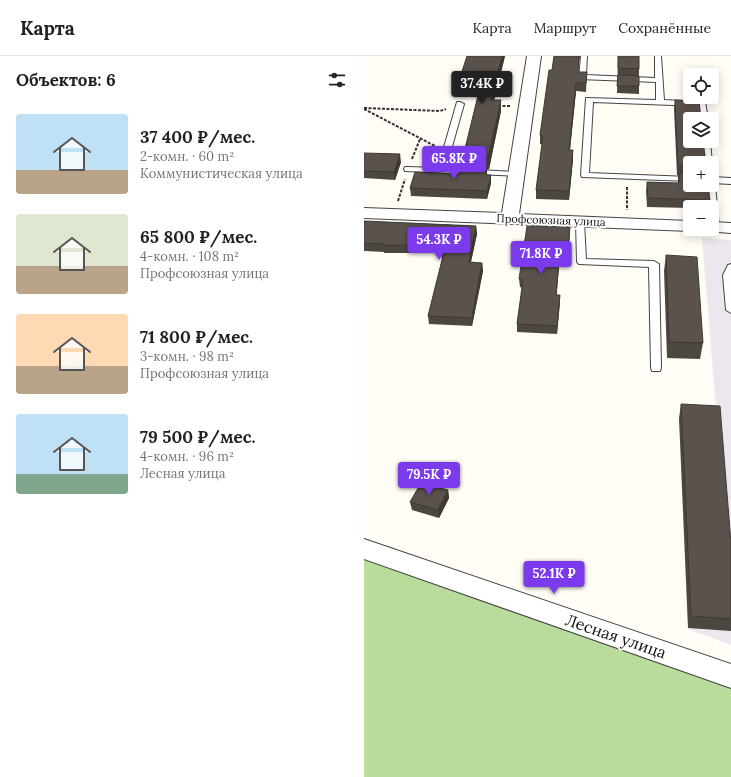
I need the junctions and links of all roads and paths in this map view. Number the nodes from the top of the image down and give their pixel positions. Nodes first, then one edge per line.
1 (534, 56) edge
2 (584, 56) edge
3 (658, 56) edge
4 (659, 80) junction
5 (660, 102) junction
6 (460, 104) joint
7 (497, 106) edge
8 (526, 107) junction
9 (364, 108) edge
10 (703, 112) edge
11 (446, 152) junction
12 (408, 169) dead end
13 (441, 171) junction
14 (516, 174) junction
15 (627, 177) junction
16 (683, 179) edge
17 (719, 180) edge
18 (731, 181) edge
19 (364, 213) edge
20 (510, 218) junction
21 (580, 222) junction
22 (626, 224) junction
23 (683, 226) edge
24 (731, 267) edge
25 (731, 310) edge
26 (656, 368) dead end
27 (364, 549) edge
28 (731, 676) edge

1 - 8 street
2 - 4 lane
3 - 4 lane
4 - 5 lane
5 - 10 lane
5 - 15 lane
6 - 9 path
6 - 11 lane
7 - 8 path
8 - 14 street
9 - 11 path
11 - 13 lane
12 - 13 lane
13 - 14 lane
14 - 20 street
15 - 16 lane
15 - 22 path
17 - 18 lane
19 - 20 street, Профсоюзная улица
20 - 21 street, Профсоюзная улица
21 - 22 street, Профсоюзная улица
21 - 26 lane
22 - 23 street, Профсоюзная улица
24 - 25 lane
27 - 28 street, Лесная улица

